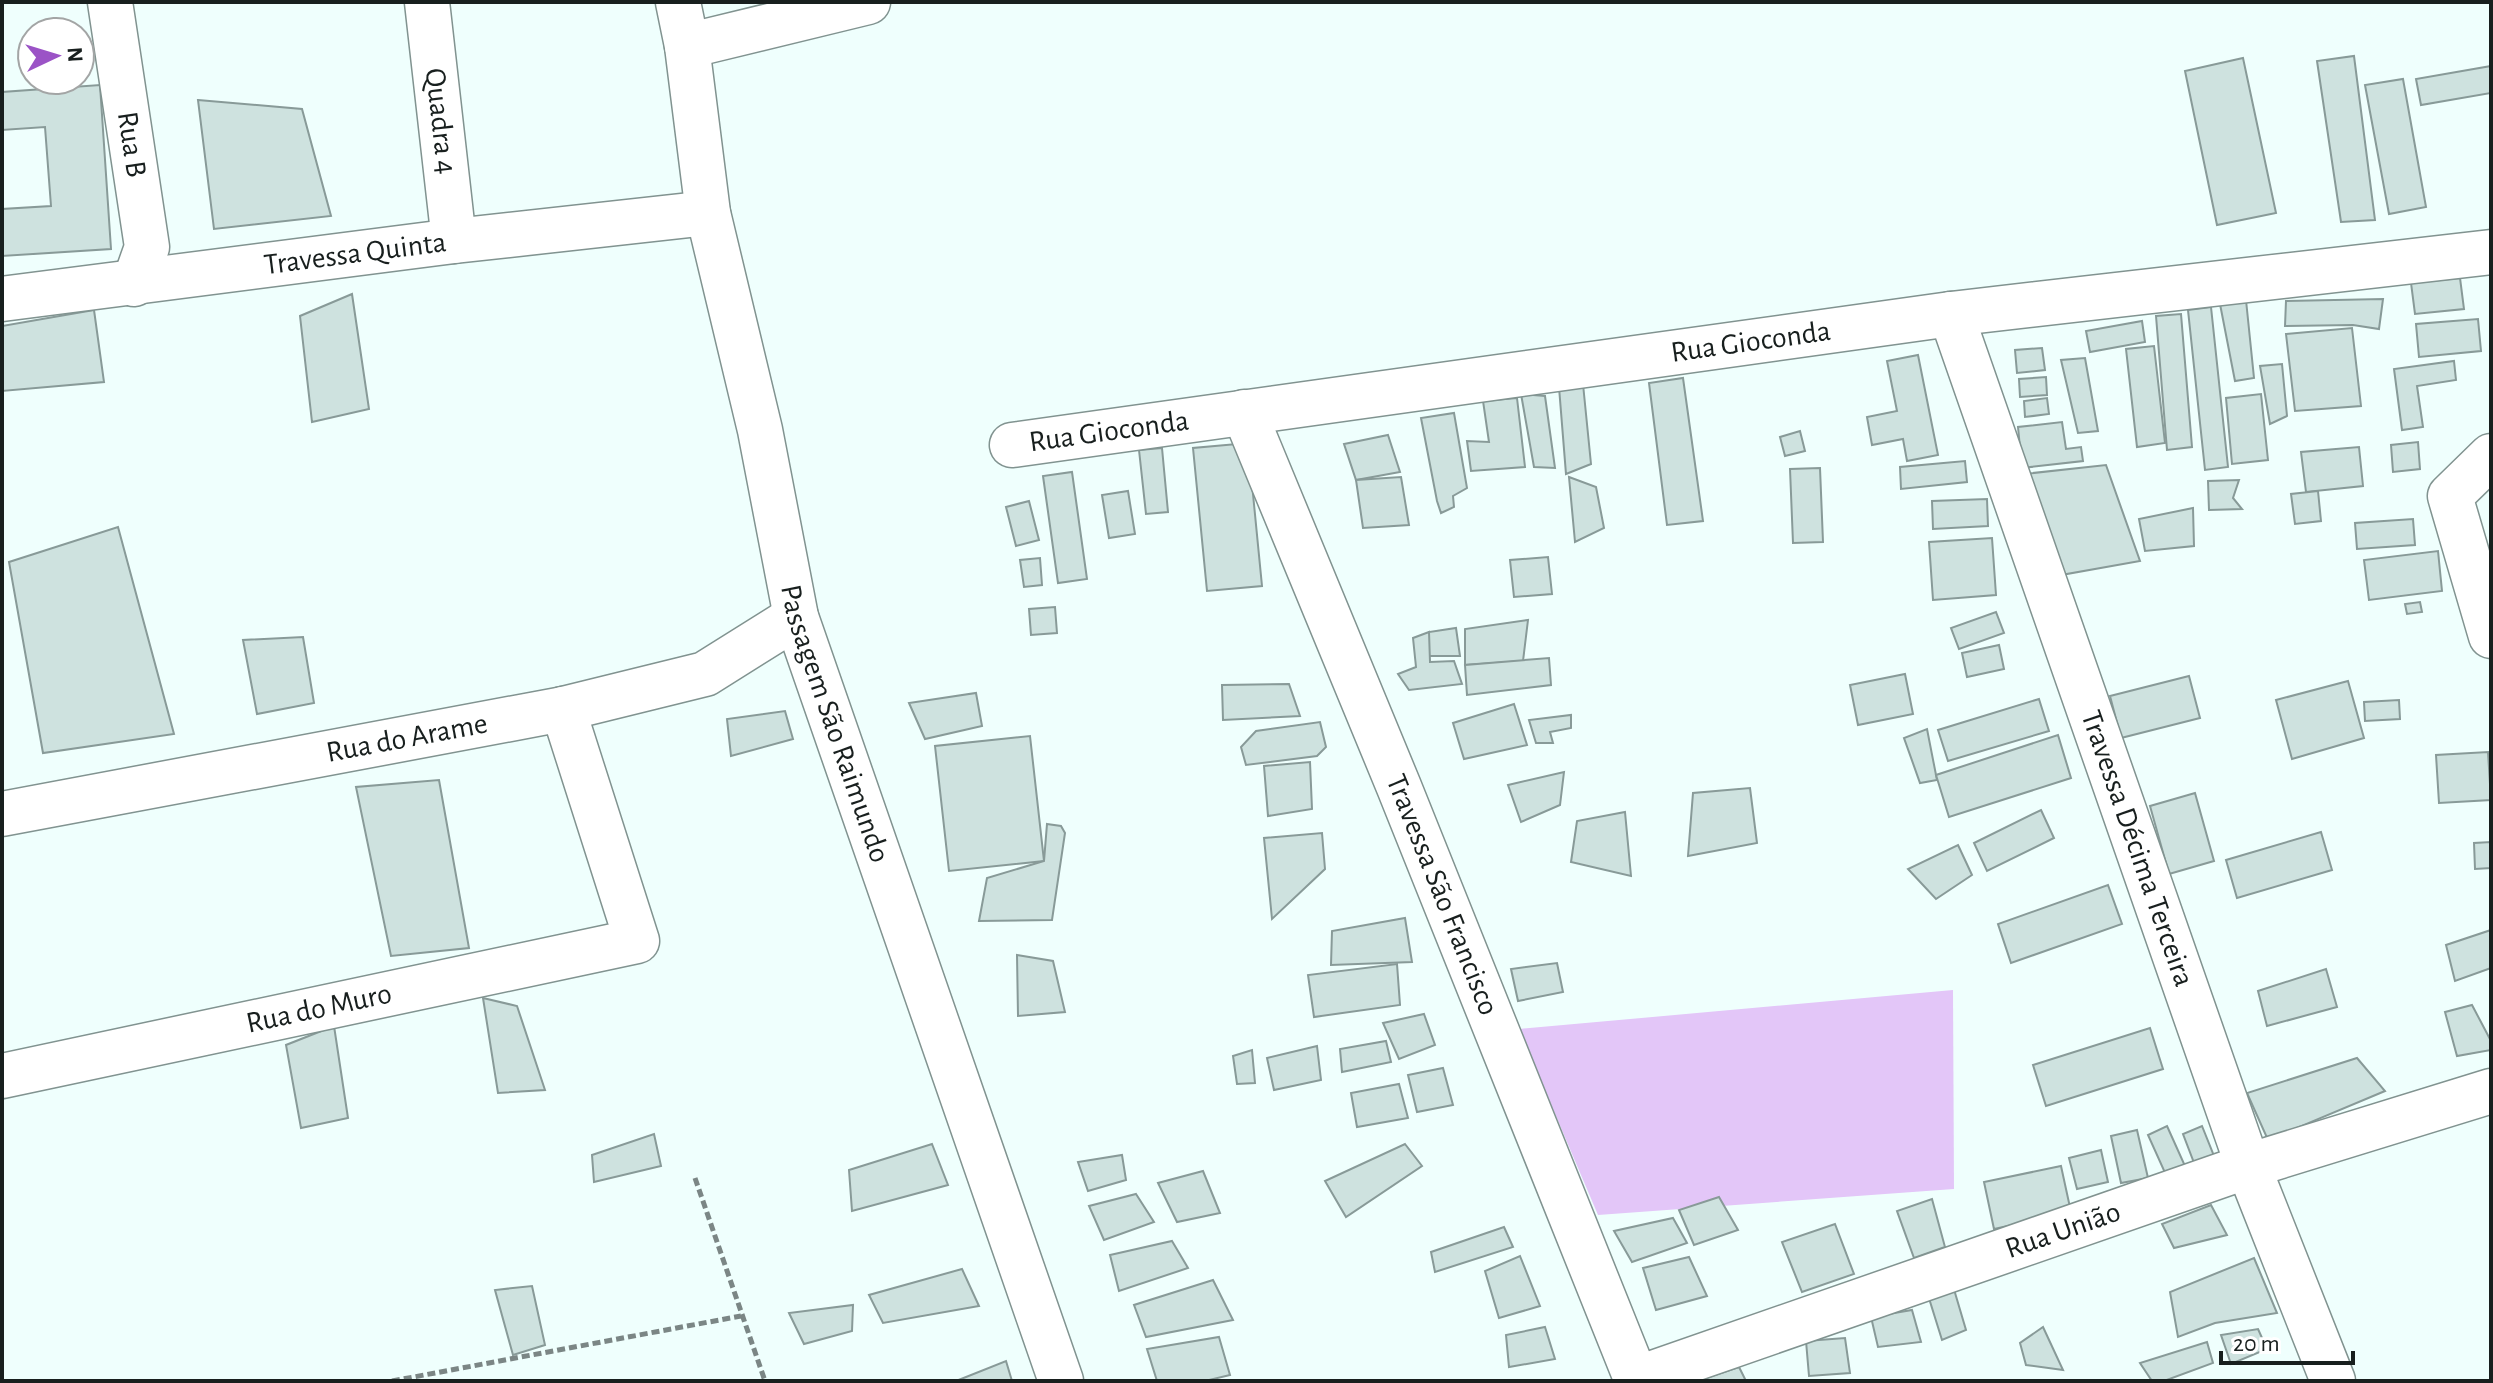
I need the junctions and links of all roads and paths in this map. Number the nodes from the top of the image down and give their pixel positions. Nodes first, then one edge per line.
1 (110, 2) edge
2 (427, 2) edge
3 (678, 2) edge
4 (868, 2) edge
5 (687, 46) junction
6 (708, 213) junction
7 (454, 241) junction
8 (2491, 252) edge
9 (134, 284) junction
10 (2, 299) edge
11 (1951, 314) junction
12 (1244, 412) junction
13 (1012, 445) dead end
14 (2491, 456) edge
15 (796, 617) junction
16 (2491, 636) edge
17 (563, 709) junction
18 (2, 814) edge
19 (2, 1076) edge
20 (2491, 1091) edge
21 (2248, 1166) junction
22 (695, 1178) dead end
23 (741, 1316) junction
24 (1636, 1380) edge
25 (392, 1381) edge
26 (765, 1381) edge
27 (1061, 1381) edge
28 (2333, 1381) edge

1 - 9 street, Rua B
2 - 7 street, Quadra 4
3 - 5 street, Passagem São Raimundo
4 - 5 street
5 - 6 street, Passagem São Raimundo
6 - 7 street, Travessa Quinta
6 - 15 street, Passagem São Raimundo
7 - 9 street, Travessa Quinta
8 - 11 street, Rua Gioconda
9 - 10 street, Travessa Quinta
11 - 12 street, Rua Gioconda
11 - 21 street, Travessa Décima Terceira
12 - 13 street, Rua Gioconda
12 - 24 street, Travessa São Francisco
14 - 16 street
15 - 17 street, Rua do Arame
15 - 27 street, Passagem São Raimundo
17 - 18 street, Rua do Arame
17 - 19 street, Rua do Muro
20 - 21 street, Rua União
21 - 24 street, Rua União
21 - 28 street, Travessa Décima Terceira
22 - 23 path
23 - 25 path
23 - 26 path

